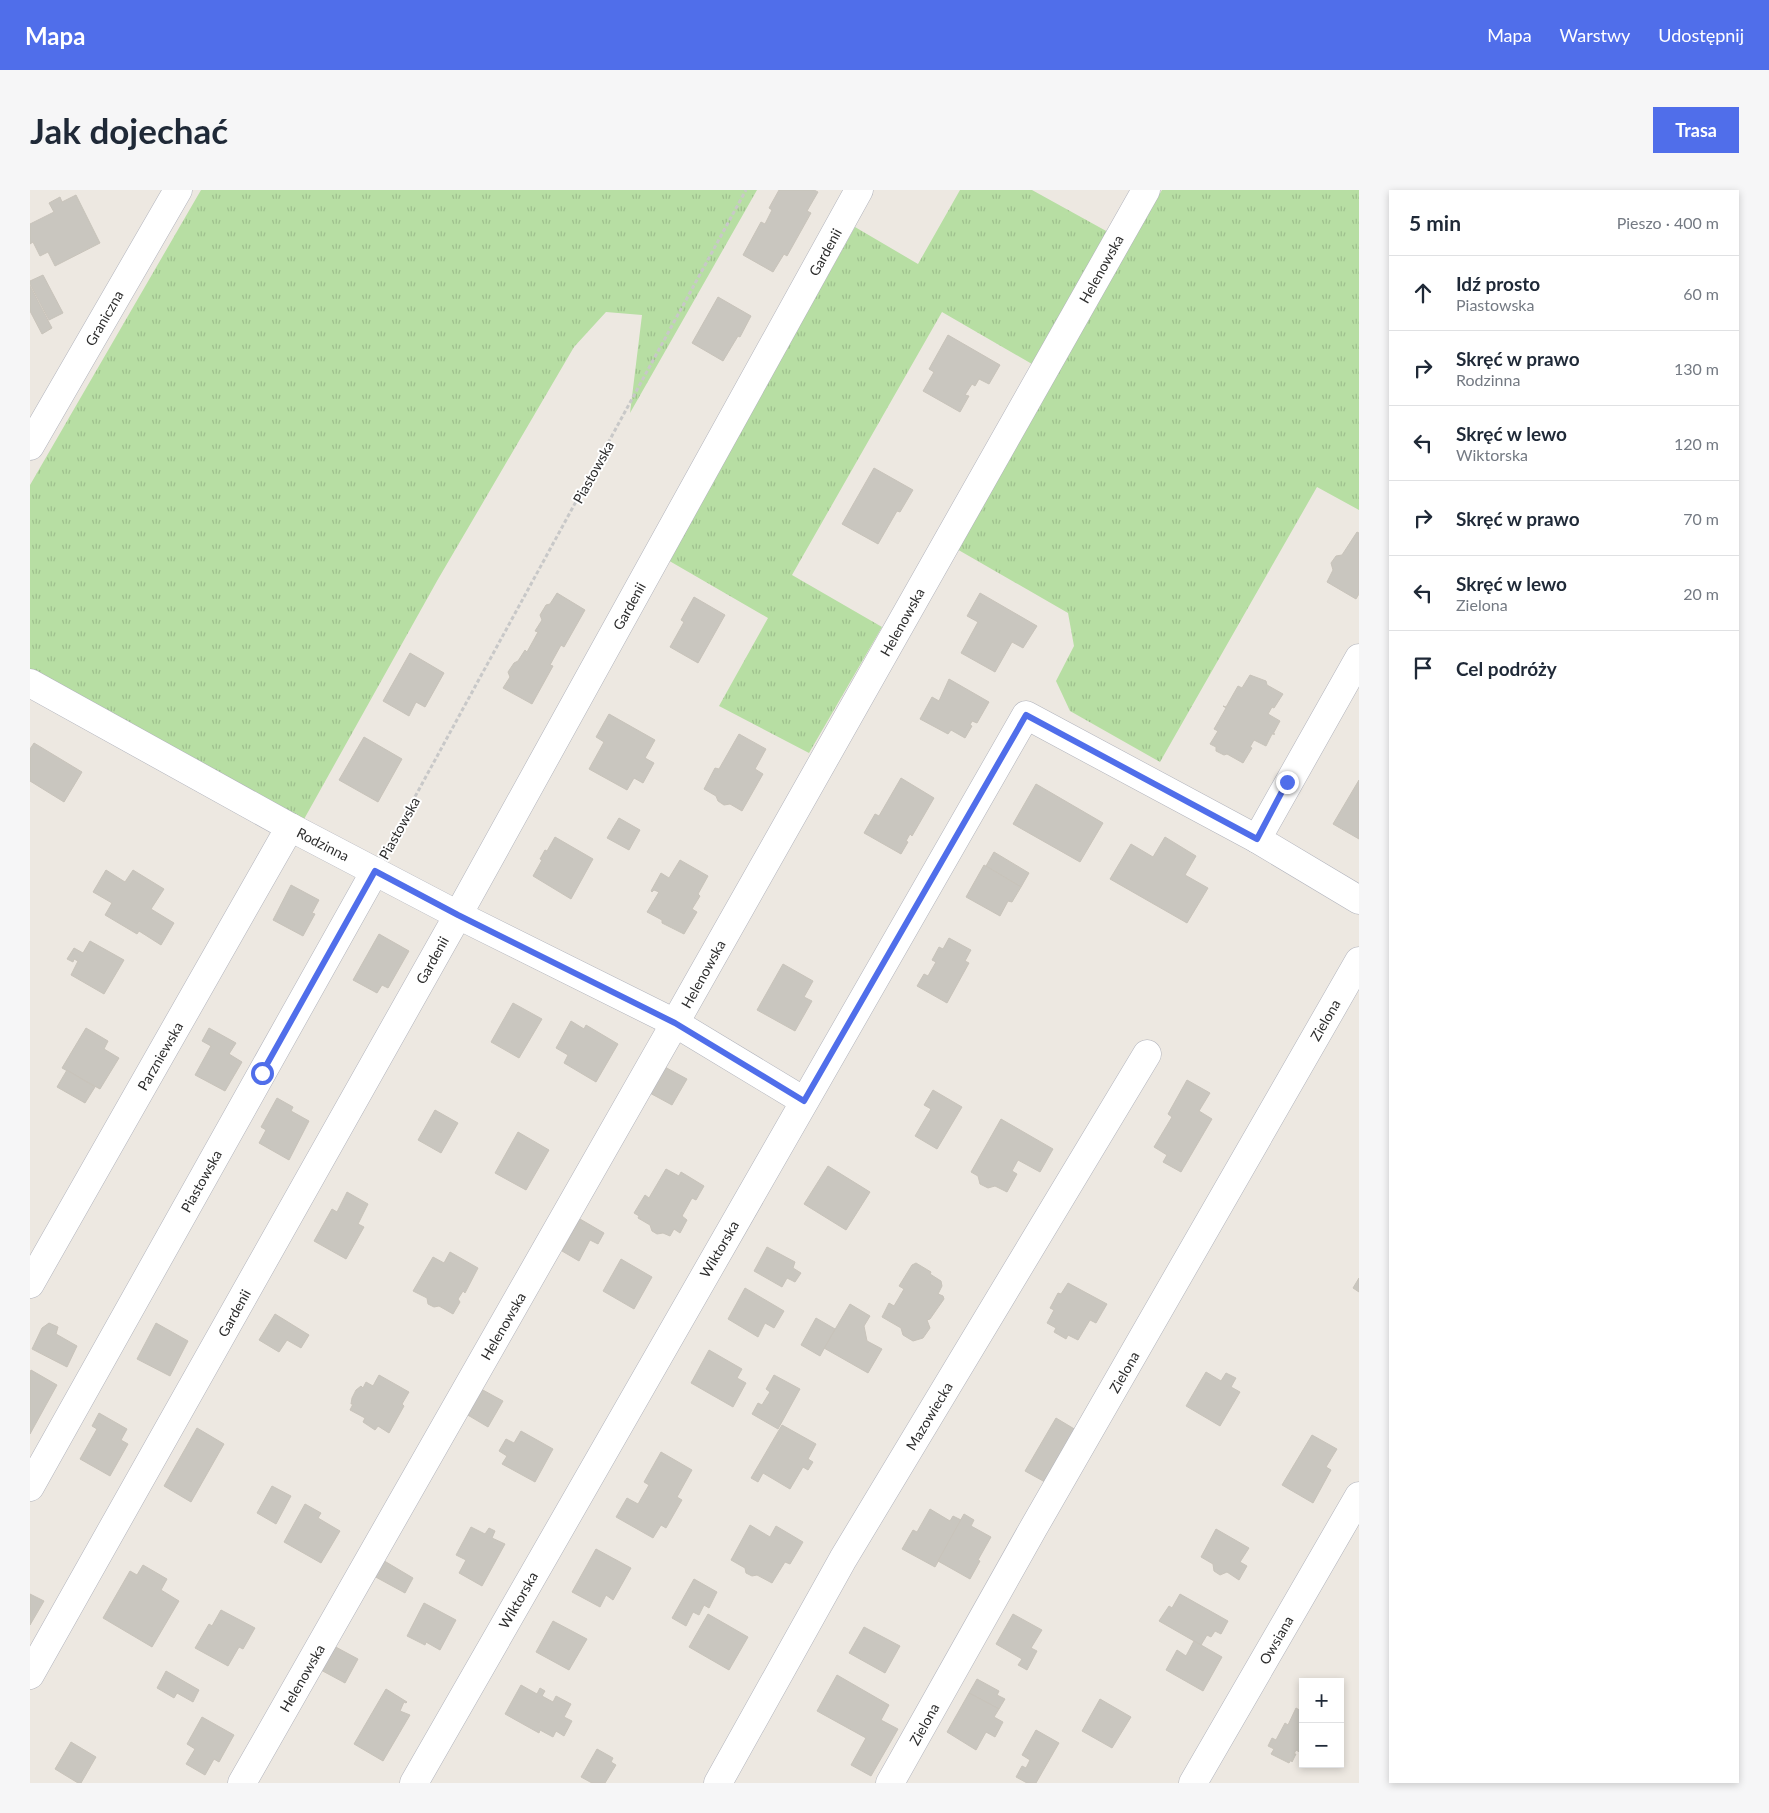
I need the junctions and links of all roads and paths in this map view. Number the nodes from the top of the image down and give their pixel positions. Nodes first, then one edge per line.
1 (178, 190) edge
2 (746, 190) edge
3 (859, 190) edge
4 (1146, 190) edge
5 (30, 446) edge
6 (1359, 658) edge
7 (30, 683) edge
8 (290, 827) junction
9 (1257, 839) junction
10 (375, 871) junction
11 (1359, 900) edge
12 (458, 915) junction
13 (1359, 962) edge
14 (675, 1023) junction
15 (1146, 1054) dead end
16 (804, 1101) junction
17 (30, 1284) edge
18 (30, 1488) edge
19 (1359, 1496) edge
20 (30, 1675) edge
21 (242, 1783) edge
22 (414, 1783) edge
23 (718, 1783) edge
24 (890, 1783) edge
25 (1194, 1783) edge

1 - 5 street, Graniczna
2 - 10 path, Piastowska
3 - 12 street, Gardenii
4 - 14 street, Helenowska
6 - 9 street
7 - 8 street, Rodzinna
8 - 10 street, Rodzinna
8 - 17 street, Parzniewska
9 - 11 street
9 - 16 street, Wiktorska
10 - 12 street, Rodzinna
10 - 18 street, Piastowska
12 - 14 street, Rodzinna
12 - 20 street, Gardenii
13 - 24 street, Zielona
14 - 16 street, Rodzinna
14 - 21 street, Helenowska
15 - 23 street, Mazowiecka
16 - 22 street, Wiktorska
19 - 25 street, Owsiana

